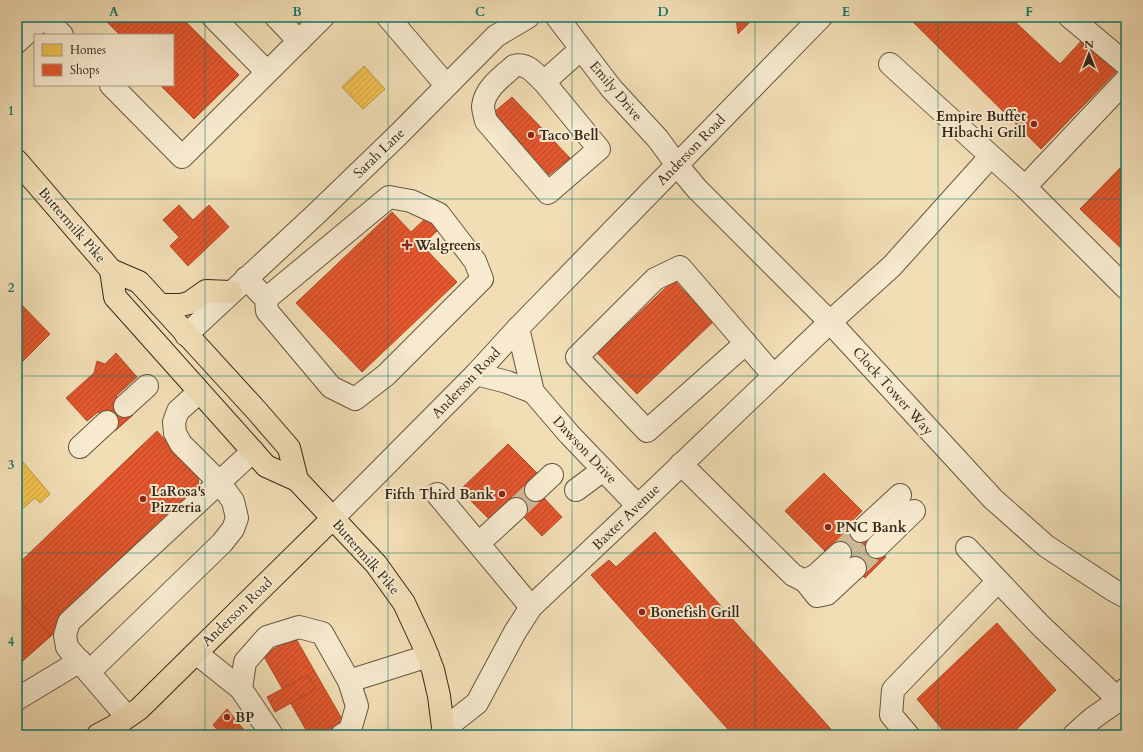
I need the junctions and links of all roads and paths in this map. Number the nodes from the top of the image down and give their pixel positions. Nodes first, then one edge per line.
1 (44, 17) edge
2 (213, 17) edge
3 (276, 17) edge
4 (323, 17) edge
5 (388, 17) edge
6 (528, 17) edge
7 (556, 17) edge
8 (821, 17) edge
9 (1070, 17) edge
10 (61, 34) edge
11 (299, 40) junction
12 (17, 42) edge
13 (581, 49) junction
14 (890, 64) dead end
15 (1126, 64) edge
16 (267, 72) junction
17 (1126, 80) edge
18 (544, 82) junction
19 (446, 85) junction
20 (112, 86) edge
21 (990, 157) junction
22 (17, 161) edge
23 (677, 165) junction
24 (1025, 187) junction
25 (111, 270) junction
26 (239, 285) junction
27 (1126, 288) edge
28 (266, 299) junction
29 (160, 305) junction
30 (830, 322) junction
31 (518, 328) junction
32 (186, 335) junction
33 (746, 343) junction
34 (476, 374) junction
35 (774, 376) junction
36 (147, 386) dead end
37 (199, 392) junction
38 (533, 392) junction
39 (125, 406) dead end
40 (107, 422) dead end
41 (80, 447) dead end
42 (253, 451) junction
43 (681, 464) junction
44 (604, 470) junction
45 (552, 475) dead end
46 (297, 480) junction
47 (219, 482) junction
48 (536, 490) tunnel mouth
49 (576, 490) dead end
50 (437, 494) dead end
51 (900, 495) dead end
52 (638, 506) junction
53 (516, 508) tunnel mouth
54 (914, 511) dead end
55 (333, 518) junction
56 (861, 531) tunnel mouth
57 (479, 543) junction
58 (877, 547) tunnel mouth
59 (967, 548) dead end
60 (840, 553) tunnel mouth
61 (855, 568) tunnel mouth
62 (799, 578) junction
63 (509, 581) junction
64 (998, 581) junction
65 (1126, 597) edge
66 (531, 607) junction
67 (515, 632) junction
68 (196, 653) junction
69 (428, 656) junction
70 (84, 667) junction
71 (349, 682) junction
72 (241, 689) junction
73 (1122, 694) edge
74 (17, 699) edge
75 (127, 717) junction
76 (444, 732) edge
77 (98, 735) edge
78 (272, 735) edge
79 (342, 735) edge
80 (908, 735) edge
81 (1074, 735) edge

1 - 10 street
1 - 12 street
2 - 16 street
3 - 11 street
4 - 11 street
5 - 19 street
6 - 19 street, Sarah Lane
7 - 13 street, Emily Drive
8 - 23 street, Anderson Road
9 - 15 street
11 - 16 street
13 - 18 street
13 - 23 street, Emily Drive
14 - 21 street
16 - 20 street
17 - 24 street
18 - 18 street
19 - 26 street, Sarah Lane
21 - 24 street
21 - 30 street, Baxter Avenue
22 - 25 main road, Buttermilk Pike
23 - 30 street, Clock Tower Way
23 - 31 street, Anderson Road
24 - 27 street
25 - 29 main road, Buttermilk Pike
25 - 37 main road, Buttermilk Pike
26 - 28 street
26 - 29 main road
26 - 32 street, Sarah Lane
28 - 28 street
29 - 32 main road, Buttermilk Pike
30 - 35 street, Baxter Avenue
30 - 65 street, Clock Tower Way
31 - 34 street, Anderson Road
31 - 38 street, Dawson Drive
32 - 46 main road, Buttermilk Pike
33 - 33 street
33 - 35 street
34 - 38 street, Dawson Drive
34 - 55 street, Anderson Road
35 - 43 street, Baxter Avenue
36 - 39 street
37 - 42 main road, Buttermilk Pike
37 - 47 street
38 - 44 street, Dawson Drive
40 - 41 street
42 - 46 main road, Buttermilk Pike
42 - 47 street
43 - 52 street, Baxter Avenue
43 - 62 street
44 - 49 street
44 - 52 street, Dawson Drive
45 - 48 street
46 - 55 main road, Buttermilk Pike
47 - 70 street
47 - 70 street
50 - 57 street
51 - 56 street
52 - 66 street, Baxter Avenue
53 - 57 street
54 - 58 street
55 - 68 main road, Anderson Road
55 - 69 main road, Buttermilk Pike
57 - 63 street
59 - 64 street
60 - 62 street
61 - 62 street
63 - 66 street
63 - 67 street
64 - 73 street
64 - 80 street
66 - 67 street, Baxter Avenue
67 - 76 street, Baxter Avenue
68 - 72 street
68 - 75 main road, Anderson Road
69 - 71 street
69 - 76 main road, Buttermilk Pike
70 - 74 street
70 - 75 street
71 - 72 street
71 - 79 street
72 - 78 street
73 - 81 street
75 - 77 main road, Anderson Road

